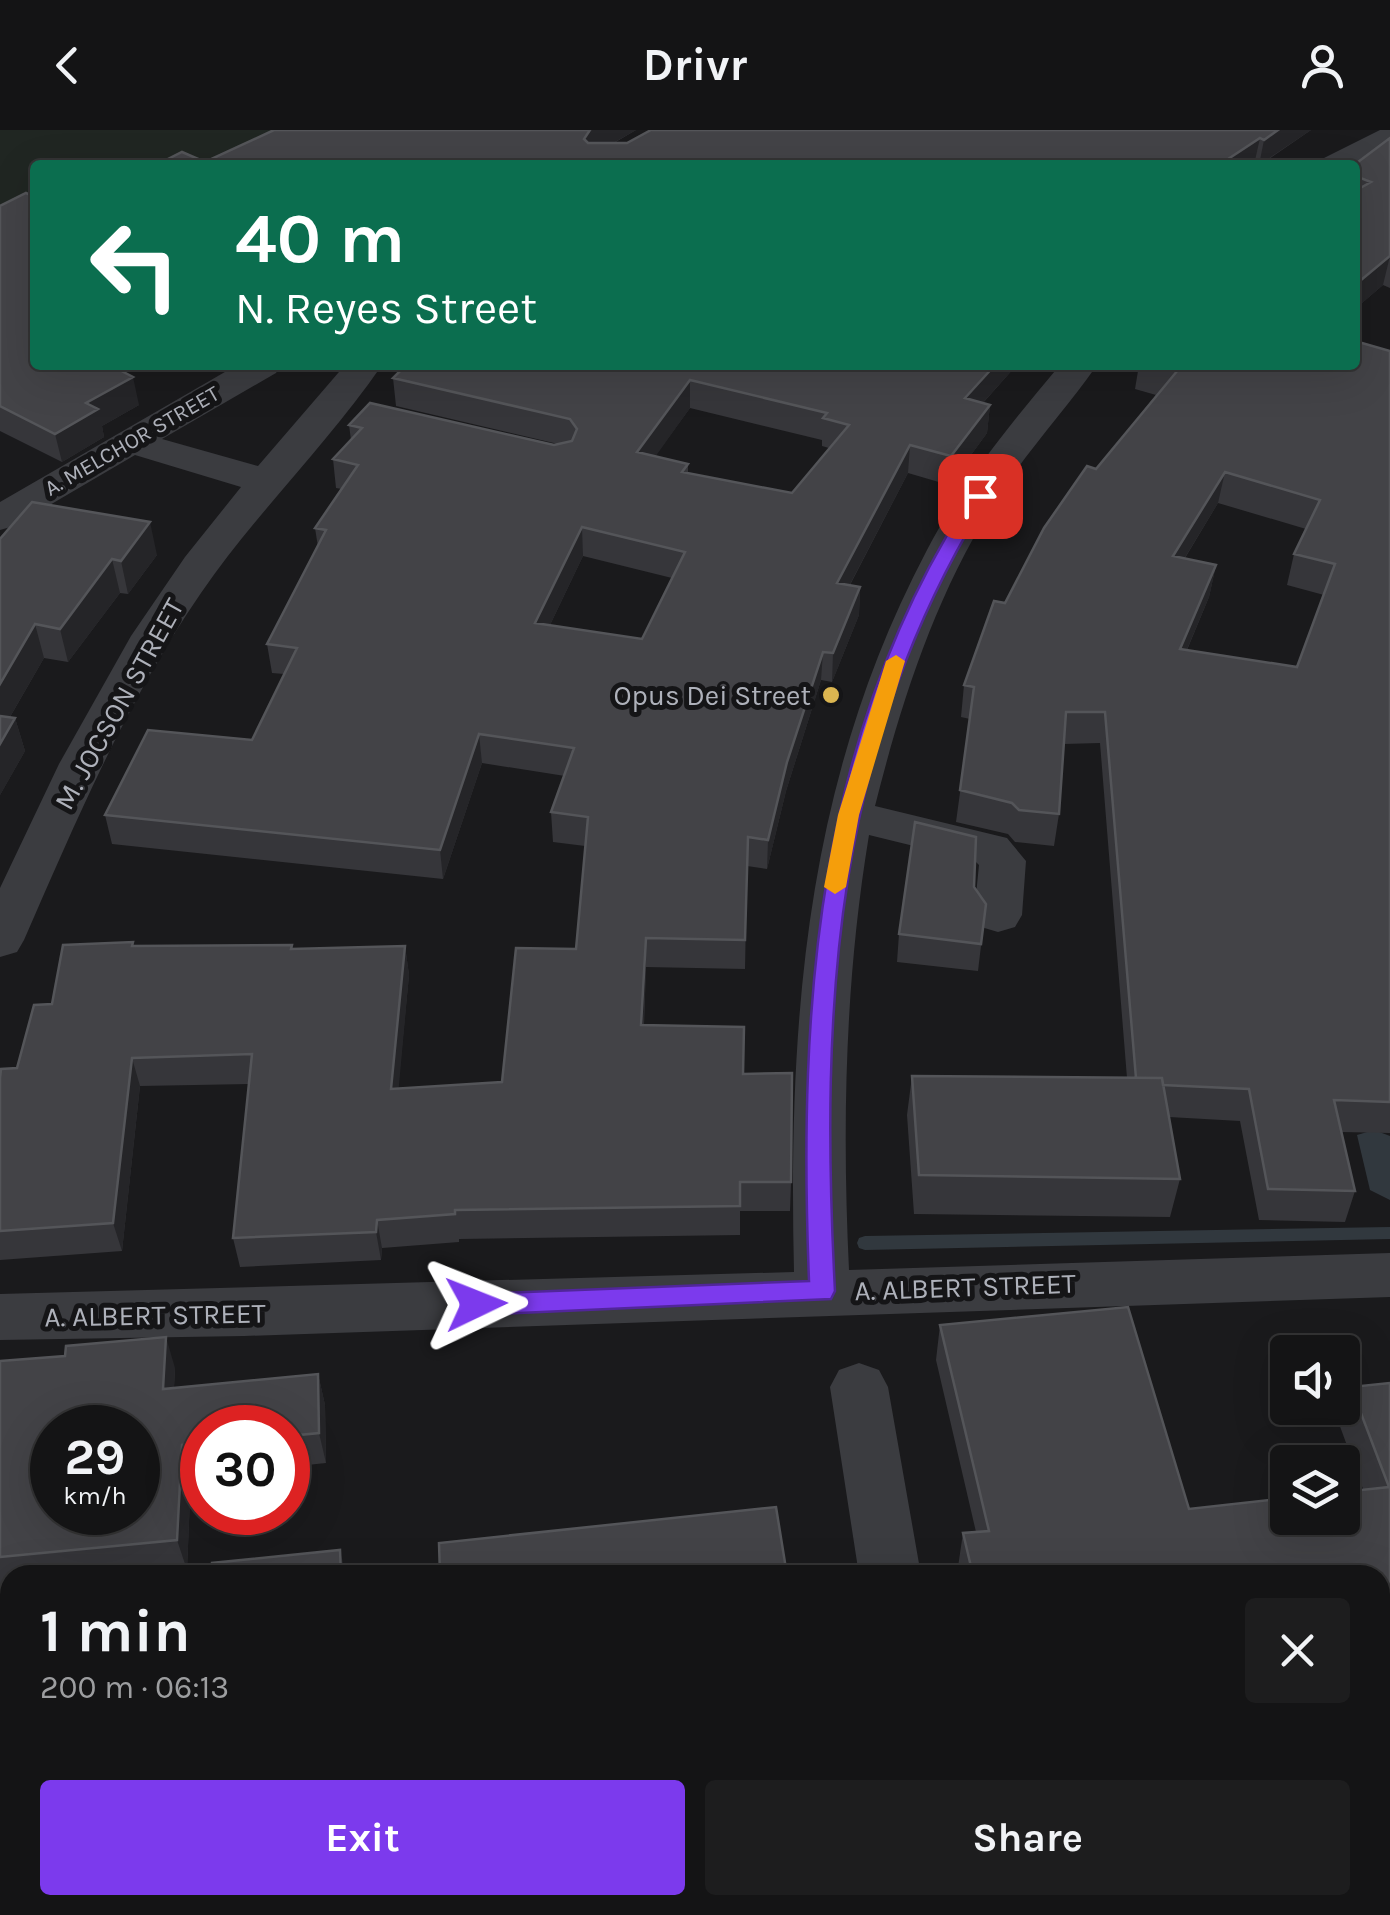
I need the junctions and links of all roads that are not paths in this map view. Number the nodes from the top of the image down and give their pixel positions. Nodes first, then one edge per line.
1 (1390, 137) edge
2 (1346, 160) edge
3 (254, 370) edge
4 (362, 370) edge
5 (1075, 370) edge
6 (129, 442) junction
7 (264, 482) junction
8 (0, 518) edge
9 (848, 815) junction
10 (998, 915) dead end
11 (0, 940) edge
12 (1390, 1275) edge
13 (822, 1291) junction
14 (0, 1316) edge
15 (859, 1387) dead end
16 (888, 1565) edge

1 - 2 street
3 - 6 street, A. MELCHOR STREET
4 - 7 street, M. JOCSON STREET
5 - 9 street
6 - 7 street
6 - 8 street, A. MELCHOR STREET
7 - 11 street, M. JOCSON STREET
9 - 10 street
9 - 13 street
12 - 13 street, A. ALBERT STREET
13 - 14 street, A. ALBERT STREET
15 - 16 street

